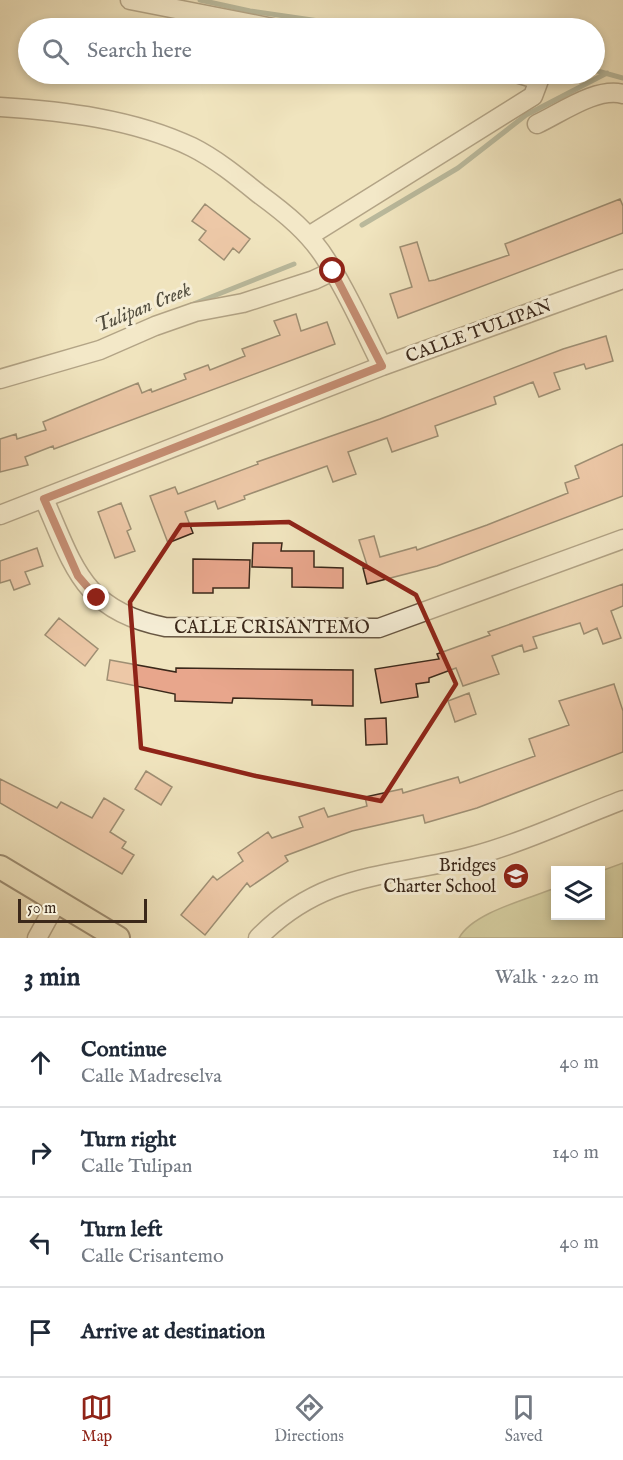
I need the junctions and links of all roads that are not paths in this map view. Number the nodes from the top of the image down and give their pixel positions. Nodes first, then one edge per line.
1 (130, 0) edge
2 (222, 18) edge
3 (538, 84) edge
4 (623, 94) edge
5 (0, 107) edge
6 (537, 124) dead end
7 (309, 236) junction
8 (333, 271) junction
9 (623, 279) edge
10 (382, 366) junction
11 (0, 379) edge
12 (44, 499) junction
13 (0, 515) edge
14 (623, 539) edge
15 (623, 800) edge
16 (0, 867) edge
17 (58, 900) junction
18 (37, 938) edge
19 (118, 938) edge
20 (258, 938) edge

1 - 2 street
3 - 7 street
4 - 6 street
5 - 7 street
7 - 8 street
8 - 10 street
8 - 11 street
9 - 10 street, CALLE TULIPAN
10 - 12 street, CALLE TULIPAN
12 - 13 street, CALLE TULIPAN
12 - 14 street, CALLE CRISANTEMO
15 - 20 street
16 - 17 main road
17 - 18 street
17 - 19 main road

